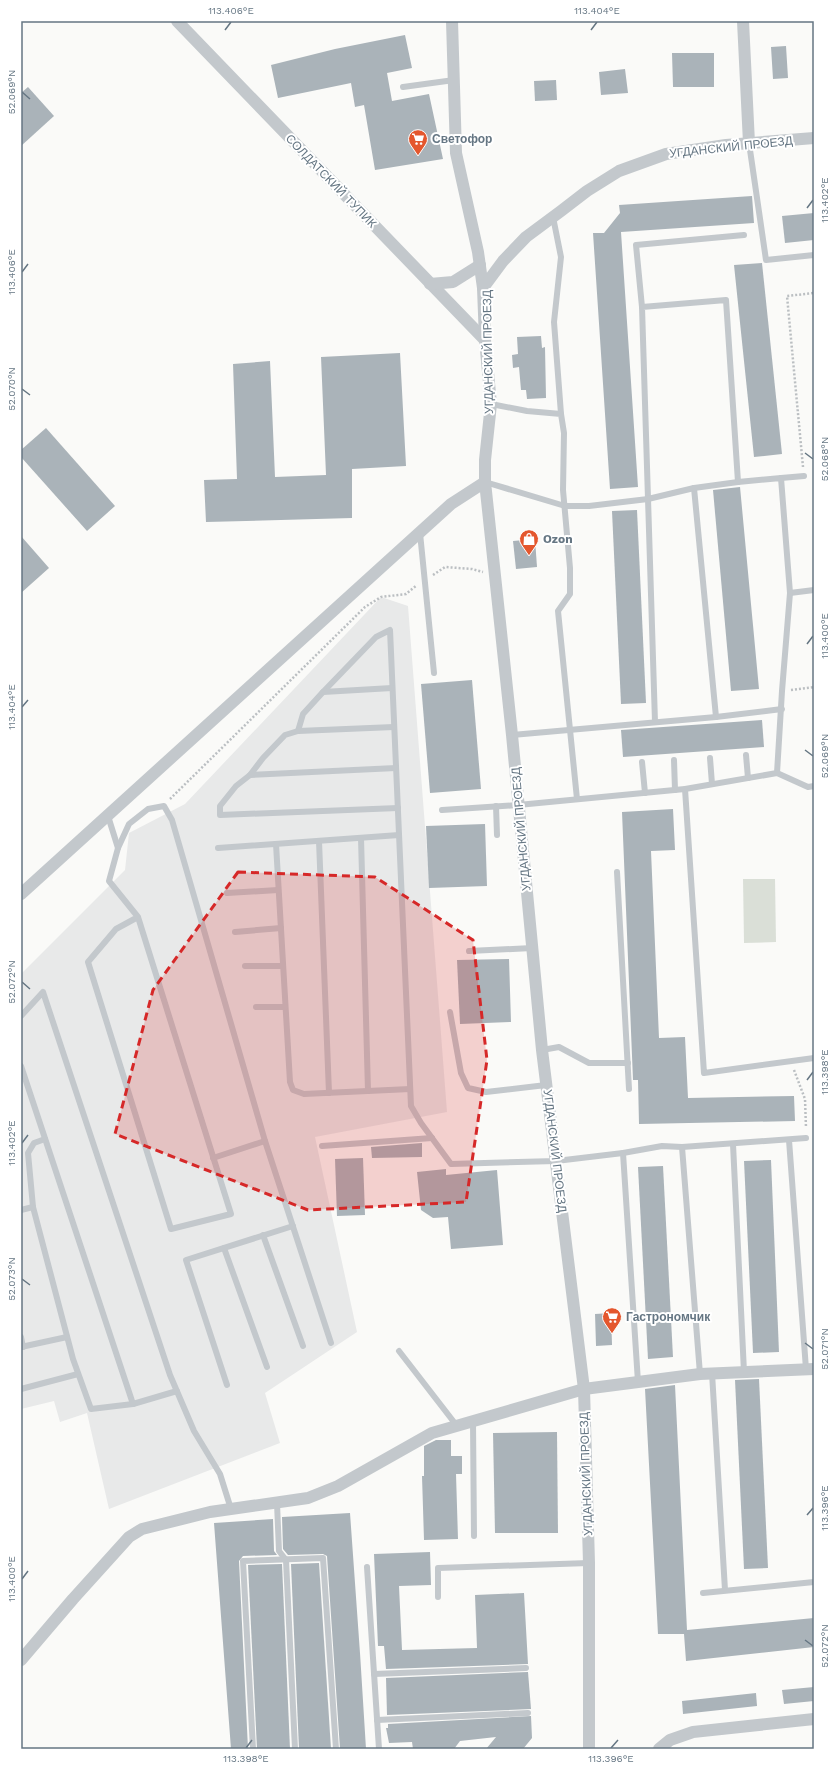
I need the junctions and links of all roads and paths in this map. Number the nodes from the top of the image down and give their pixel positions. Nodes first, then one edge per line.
1 (177, 21) edge
2 (452, 21) edge
3 (743, 21) edge
4 (454, 80) junction
5 (403, 87) dead end
6 (814, 138) edge
7 (749, 144) junction
8 (553, 217) junction
9 (744, 235) dead end
10 (814, 255) edge
11 (480, 265) junction
12 (430, 284) junction
13 (484, 288) junction
14 (814, 293) edge
15 (642, 307) junction
16 (485, 340) junction
17 (491, 404) junction
18 (561, 414) junction
19 (804, 476) joint
20 (781, 478) junction
21 (485, 482) junction
22 (738, 482) junction
23 (694, 488) junction
24 (648, 499) junction
25 (565, 506) junction
26 (420, 533) junction
27 (495, 576) junction
28 (424, 580) junction
29 (814, 590) edge
30 (790, 593) junction
31 (434, 673) dead end
32 (814, 687) edge
33 (392, 688) junction
34 (782, 690) junction
35 (323, 692) junction
36 (782, 709) junction
37 (716, 717) junction
38 (655, 722) junction
39 (394, 727) junction
40 (570, 729) junction
41 (298, 731) junction
42 (512, 734) junction
43 (746, 755) dead end
44 (710, 758) dead end
45 (674, 760) dead end
46 (642, 762) dead end
47 (396, 768) junction
48 (778, 773) junction
49 (250, 775) junction
50 (748, 778) junction
51 (712, 784) junction
52 (814, 786) edge
53 (685, 789) junction
54 (675, 790) junction
55 (646, 792) junction
56 (577, 799) junction
57 (518, 804) junction
58 (164, 806) junction
59 (496, 806) junction
60 (398, 808) junction
61 (442, 810) dead end
62 (108, 816) junction
63 (399, 835) junction
64 (497, 835) dead end
65 (360, 838) junction
66 (319, 841) junction
67 (276, 844) junction
68 (118, 848) junction
69 (218, 848) dead end
70 (617, 872) dead end
71 (278, 890) junction
72 (227, 893) dead end
73 (21, 894) edge
74 (138, 917) junction
75 (281, 928) junction
76 (235, 932) dead end
77 (532, 948) junction
78 (469, 951) dead end
79 (245, 966) dead end
80 (283, 966) junction
81 (256, 1007) dead end
82 (285, 1007) junction
83 (450, 1012) dead end
84 (21, 1016) edge
85 (542, 1050) junction
86 (814, 1058) edge
87 (791, 1062) junction
88 (628, 1063) junction
89 (21, 1066) edge
90 (546, 1085) junction
91 (410, 1089) junction
92 (629, 1089) dead end
93 (368, 1091) junction
94 (329, 1093) junction
95 (432, 1138) junction
96 (806, 1138) joint
97 (45, 1139) junction
98 (789, 1140) junction
99 (265, 1141) junction
100 (733, 1144) junction
101 (322, 1146) dead end
102 (682, 1147) junction
103 (623, 1153) junction
104 (213, 1158) junction
105 (556, 1161) junction
106 (33, 1207) junction
107 (21, 1210) edge
108 (293, 1226) junction
109 (263, 1236) junction
110 (224, 1248) junction
111 (21, 1337) edge
112 (67, 1337) junction
113 (331, 1343) dead end
114 (303, 1346) dead end
115 (22, 1347) edge
116 (399, 1351) dead end
117 (267, 1367) dead end
118 (810, 1369) edge
119 (744, 1372) junction
120 (78, 1374) junction
121 (706, 1374) junction
122 (638, 1382) junction
123 (228, 1385) dead end
124 (21, 1389) edge
125 (584, 1389) junction
126 (177, 1391) junction
127 (133, 1404) junction
128 (474, 1421) junction
129 (458, 1426) junction
130 (277, 1503) junction
131 (232, 1509) junction
132 (474, 1536) dead end
133 (286, 1560) junction
134 (589, 1564) junction
135 (367, 1567) dead end
136 (814, 1582) edge
137 (725, 1590) junction
138 (703, 1593) dead end
139 (438, 1597) dead end
140 (21, 1660) edge
141 (526, 1668) dead end
142 (374, 1674) junction
143 (528, 1714) dead end
144 (814, 1719) edge
145 (377, 1720) junction
146 (253, 1749) edge
147 (295, 1749) edge
148 (336, 1749) edge
149 (378, 1749) edge
150 (589, 1749) edge
151 (660, 1749) edge

1 - 12 street, СОЛДАТСКИЙ ТУПИК
2 - 4 street
3 - 7 street
4 - 5 lane
4 - 11 street
6 - 7 street, УГДАНСКИЙ ПРОЕЗД
7 - 8 street, УГДАНСКИЙ ПРОЕЗД
7 - 10 lane
8 - 13 street, УГДАНСКИЙ ПРОЕЗД
8 - 18 lane
9 - 15 lane
11 - 12 street
11 - 13 street
12 - 16 street, СОЛДАТСКИЙ ТУПИК
13 - 16 street, УГДАНСКИЙ ПРОЕЗД
14 - 19 path
15 - 22 lane
15 - 24 lane
16 - 17 street, УГДАНСКИЙ ПРОЕЗД
17 - 18 lane
17 - 21 street, УГДАНСКИЙ ПРОЕЗД
18 - 25 lane
19 - 20 lane
20 - 22 lane
20 - 30 lane
21 - 25 lane
21 - 26 street
21 - 27 street, УГДАНСКИЙ ПРОЕЗД
22 - 23 lane
23 - 24 lane
23 - 37 lane
24 - 25 lane
24 - 38 lane
25 - 40 lane
26 - 28 lane
26 - 62 street
27 - 28 path
27 - 42 street, УГДАНСКИЙ ПРОЕЗД
28 - 31 lane
28 - 58 path
29 - 30 lane
30 - 34 lane
32 - 34 path
33 - 35 lane
33 - 35 lane
33 - 39 lane
34 - 36 lane
35 - 41 lane
36 - 37 lane
36 - 48 lane
37 - 38 lane
38 - 40 lane
39 - 41 lane
39 - 47 lane
40 - 42 lane
40 - 56 lane
41 - 49 lane
42 - 57 street, УГДАНСКИЙ ПРОЕЗД
43 - 50 lane
44 - 51 lane
45 - 54 lane
46 - 55 lane
47 - 49 lane
47 - 60 lane
48 - 50 lane
48 - 52 lane
49 - 60 lane
50 - 51 lane
51 - 53 lane
53 - 54 lane
53 - 87 lane
54 - 55 lane
55 - 56 lane
56 - 57 lane
57 - 59 lane
57 - 77 street, УГДАНСКИЙ ПРОЕЗД
58 - 68 lane
58 - 99 lane
59 - 61 lane
59 - 64 lane
60 - 63 lane
62 - 68 lane
62 - 73 street
63 - 65 lane
63 - 91 lane
65 - 66 lane
65 - 93 lane
66 - 67 lane
66 - 94 lane
67 - 69 lane
67 - 71 lane
68 - 74 lane
70 - 88 lane
71 - 72 lane
71 - 75 lane
74 - 104 lane
74 - 104 lane
75 - 76 lane
75 - 80 lane
77 - 78 lane
77 - 85 street, УГДАНСКИЙ ПРОЕЗД
79 - 80 lane
80 - 82 lane
81 - 82 lane
82 - 94 lane
83 - 90 lane
84 - 126 lane
85 - 88 lane
85 - 90 street, УГДАНСКИЙ ПРОЕЗД
86 - 87 lane
87 - 96 path
88 - 92 lane
89 - 97 lane
90 - 105 street, УГДАНСКИЙ ПРОЕЗД
91 - 93 lane
91 - 95 lane
93 - 94 lane
95 - 101 lane
95 - 105 lane
96 - 98 lane
97 - 106 lane
97 - 127 lane
98 - 100 lane
98 - 118 lane
99 - 104 lane
99 - 108 lane
100 - 102 lane
100 - 119 lane
102 - 103 lane
102 - 121 lane
103 - 105 lane
103 - 122 lane
105 - 125 street, УГДАНСКИЙ ПРОЕЗД
106 - 107 lane
106 - 112 lane
108 - 109 lane
108 - 113 lane
109 - 110 lane
109 - 114 lane
110 - 117 lane
110 - 123 lane
111 - 115 lane
112 - 115 lane
112 - 120 lane
116 - 129 lane
118 - 119 street
119 - 121 street
120 - 124 lane
120 - 127 lane
121 - 122 street
121 - 137 lane
122 - 125 street
125 - 128 street
125 - 134 street, УГДАНСКИЙ ПРОЕЗД
126 - 127 lane
126 - 131 lane
128 - 129 street
128 - 132 lane
129 - 130 street
130 - 131 street
130 - 133 lane
131 - 140 street
133 - 146 lane
133 - 147 lane
133 - 148 lane
134 - 139 lane
134 - 150 street, УГДАНСКИЙ ПРОЕЗД
135 - 142 lane
136 - 137 lane
137 - 138 lane
141 - 142 lane
142 - 145 lane
143 - 145 lane
144 - 151 street
145 - 149 lane

